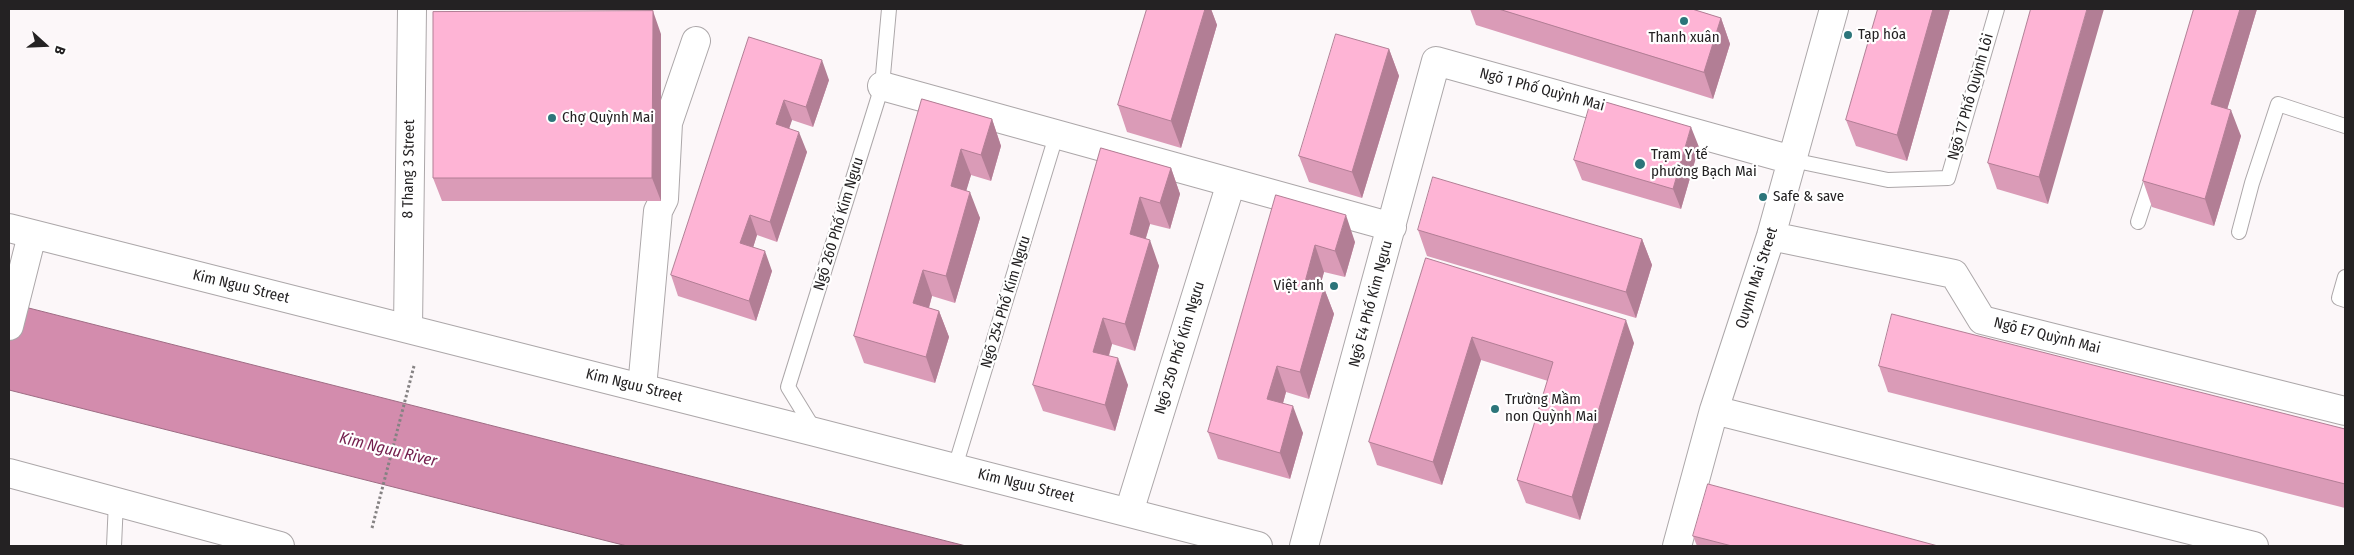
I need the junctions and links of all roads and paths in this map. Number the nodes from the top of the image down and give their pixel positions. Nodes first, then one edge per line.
1 (412, 9) edge
2 (888, 9) edge
3 (1997, 9) edge
4 (1828, 10) edge
5 (696, 41) dead end
6 (1436, 61) joint
7 (882, 86) junction
8 (2345, 126) edge
9 (1056, 136) junction
10 (1792, 160) junction
11 (2156, 166) edge
12 (1231, 183) junction
13 (2138, 222) dead end
14 (1392, 228) junction
15 (20, 232) edge
16 (2239, 232) dead end
17 (1771, 236) junction
18 (2345, 277) edge
19 (2342, 299) edge
20 (9, 326) edge
21 (408, 328) junction
22 (414, 366) dead end
23 (642, 388) junction
24 (1714, 410) junction
25 (2345, 411) edge
26 (815, 432) junction
27 (955, 468) junction
28 (9, 473) edge
29 (116, 502) junction
30 (1129, 512) junction
31 (372, 528) dead end
32 (114, 546) edge
33 (280, 546) edge
34 (1258, 546) edge
35 (1304, 546) edge
36 (1677, 546) edge
37 (2254, 546) edge

1 - 21 street, 8 Thang 3 Street
2 - 7 lane, Ngõ 260 Phố Kim Ngưu
3 - 10 lane, Ngõ 17 Phố Quỳnh Lôi
4 - 10 street, Quynh Mai Street
5 - 23 street
6 - 10 street, Ngõ 1 Phố Quỳnh Mai
6 - 14 street, Ngõ E4 Phố Kim Ngưu
7 - 9 street
7 - 26 lane, Ngõ 260 Phố Kim Ngưu
8 - 16 lane
9 - 12 street
9 - 27 lane, Ngõ 254 Phố Kim Ngưu
10 - 17 street, Quynh Mai Street
11 - 13 lane
12 - 14 street
12 - 30 street, Ngõ 250 Phố Kim Ngưu
14 - 35 street, Ngõ E4 Phố Kim Ngưu
15 - 20 street
15 - 21 street, Kim Nguu Street
17 - 24 street, Quynh Mai Street
17 - 25 street, Ngõ E7 Quỳnh Mai
18 - 19 lane
21 - 23 street, Kim Nguu Street
22 - 31 path
23 - 26 street, Kim Nguu Street
24 - 36 street, Quynh Mai Street
24 - 37 street
26 - 27 street, Kim Nguu Street
27 - 30 street, Kim Nguu Street
28 - 29 street
29 - 32 lane
29 - 33 street
30 - 34 street, Kim Nguu Street

